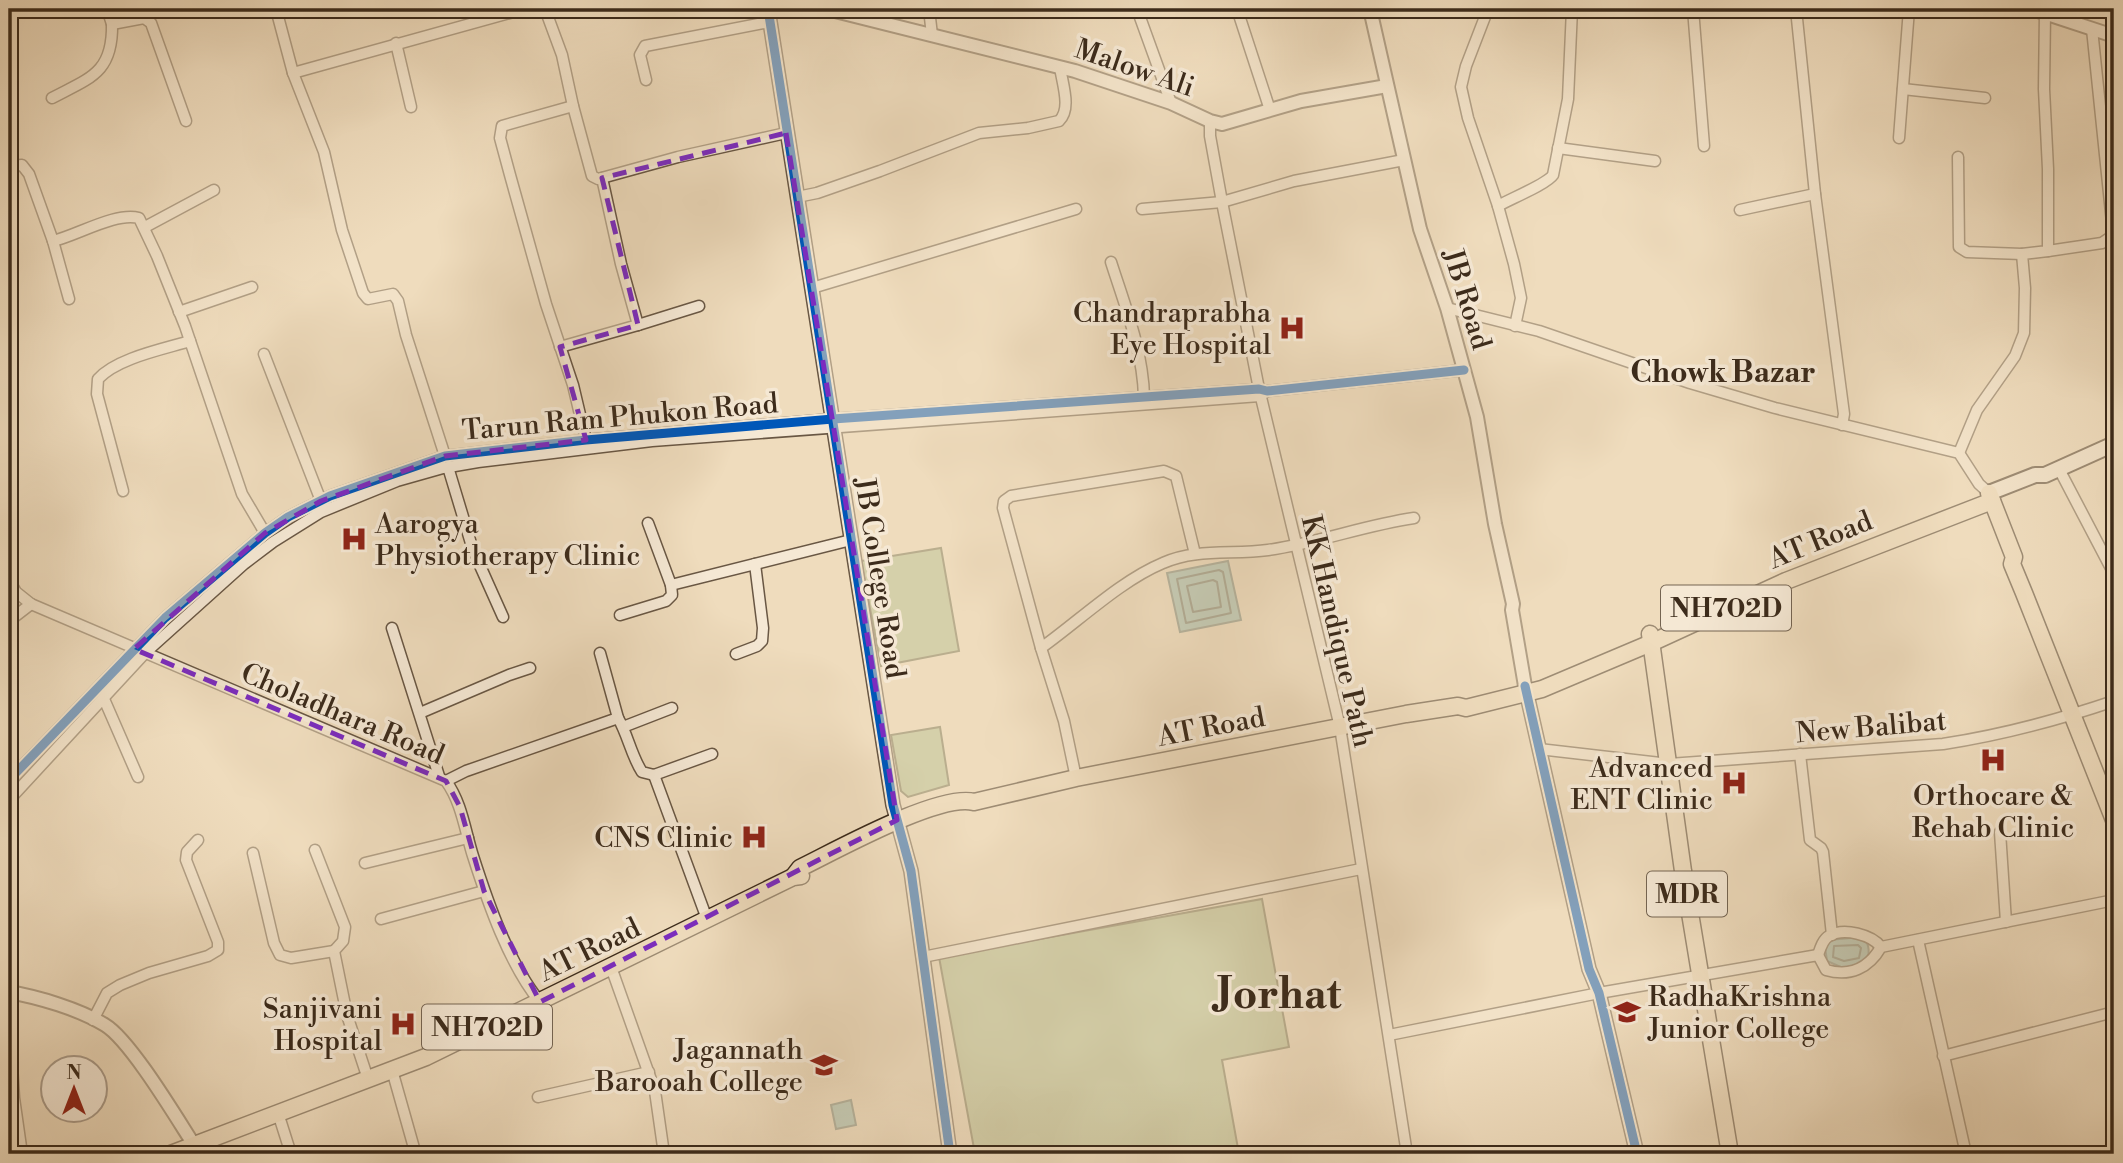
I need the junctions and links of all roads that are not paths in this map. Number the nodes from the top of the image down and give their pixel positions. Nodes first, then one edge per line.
1 (107, 9) edge
2 (276, 9) edge
3 (524, 9) edge
4 (545, 9) edge
5 (827, 9) edge
6 (929, 9) edge
7 (1137, 9) edge
8 (1370, 9) edge
9 (1488, 9) edge
10 (1572, 9) edge
11 (1693, 9) edge
12 (1796, 9) edge
13 (1909, 9) edge
14 (2032, 9) edge
15 (2045, 13) junction
16 (769, 15) edge
17 (876, 15) edge
18 (1239, 15) dead end
19 (112, 24) junction
20 (2092, 29) junction
21 (932, 35) junction
22 (2114, 36) edge
23 (396, 43) junction
24 (1060, 67) junction
25 (293, 73) junction
26 (646, 80) dead end
27 (1387, 86) junction
28 (1903, 89) junction
29 (52, 98) dead end
30 (1985, 98) dead end
31 (1171, 103) junction
32 (573, 106) junction
33 (411, 107) dead end
34 (1270, 110) junction
35 (186, 121) dead end
36 (1210, 121) junction
37 (786, 133) junction
38 (1899, 138) dead end
39 (1704, 146) dead end
40 (1558, 148) junction
41 (1958, 158) dead end
42 (1404, 160) junction
43 (1655, 161) dead end
44 (9, 166) edge
45 (602, 178) junction
46 (214, 190) dead end
47 (1815, 194) junction
48 (797, 197) junction
49 (1222, 202) junction
50 (1498, 206) junction
51 (1076, 209) dead end
52 (1142, 209) dead end
53 (1740, 210) dead end
54 (145, 228) junction
55 (53, 241) junction
56 (2048, 251) junction
57 (2021, 254) junction
58 (1111, 262) dead end
59 (252, 286) dead end
60 (812, 288) junction
61 (69, 299) dead end
62 (699, 306) dead end
63 (1447, 308) junction
64 (179, 312) junction
65 (638, 325) junction
66 (1515, 326) junction
67 (190, 341) junction
68 (559, 347) junction
69 (264, 354) dead end
70 (1464, 370) junction
71 (1262, 392) junction
72 (1144, 397) junction
73 (834, 423) junction
74 (1842, 425) junction
75 (586, 440) junction
76 (2114, 444) edge
77 (1959, 453) junction
78 (445, 456) junction
79 (448, 467) junction
80 (2059, 469) junction
81 (123, 491) dead end
82 (1985, 496) junction
83 (321, 501) junction
84 (1414, 518) dead end
85 (648, 523) dead end
86 (265, 533) junction
87 (851, 540) junction
88 (1298, 545) junction
89 (1195, 554) junction
90 (755, 564) junction
91 (2114, 573) edge
92 (9, 580) edge
93 (671, 585) junction
94 (31, 604) junction
95 (620, 615) dead end
96 (503, 617) dead end
97 (9, 621) edge
98 (392, 628) dead end
99 (1651, 638) junction
100 (1041, 648) junction
101 (134, 649) junction
102 (145, 653) junction
103 (600, 653) dead end
104 (736, 654) dead end
105 (530, 668) dead end
106 (1528, 689) junction
107 (104, 699) junction
108 (2114, 701) edge
109 (672, 709) dead end
110 (420, 713) junction
111 (2073, 715) junction
112 (620, 722) junction
113 (1340, 727) junction
114 (1542, 750) junction
115 (712, 754) dead end
116 (1800, 754) junction
117 (1669, 764) junction
118 (653, 775) junction
119 (138, 777) dead end
120 (1076, 778) junction
121 (442, 779) junction
122 (9, 780) edge
123 (9, 800) edge
124 (2114, 820) edge
125 (898, 824) junction
126 (2000, 832) dead end
127 (468, 838) junction
128 (198, 840) dead end
129 (315, 850) dead end
130 (253, 853) dead end
131 (365, 863) dead end
132 (1361, 869) junction
133 (484, 891) junction
134 (2114, 900) edge
135 (381, 919) dead end
136 (707, 919) junction
137 (2006, 922) junction
138 (1832, 934) junction
139 (1918, 940) junction
140 (1881, 947) junction
141 (334, 951) junction
142 (1818, 955) junction
143 (923, 957) junction
144 (611, 967) junction
145 (1701, 977) junction
146 (9, 992) edge
147 (1599, 993) junction
148 (540, 1002) junction
149 (2114, 1012) edge
150 (9, 1018) edge
151 (93, 1020) junction
152 (1389, 1035) junction
153 (1943, 1056) junction
154 (392, 1070) junction
155 (649, 1072) junction
156 (369, 1079) junction
157 (538, 1097) dead end
158 (278, 1113) junction
159 (194, 1145) junction
160 (414, 1148) dead end
161 (22, 1154) edge
162 (171, 1154) edge
163 (292, 1154) edge
164 (664, 1154) edge
165 (950, 1154) edge
166 (1407, 1154) edge
167 (1637, 1154) edge
168 (1730, 1154) edge
169 (1966, 1154) edge
170 (2084, 1154) edge
171 (2111, 1154) edge

1 - 19 street
2 - 25 street
3 - 23 street
4 - 32 street
5 - 17 street, Malow Ali
6 - 21 street
7 - 31 street
8 - 27 street, JB Road
9 - 50 street
10 - 40 street
11 - 39 street
12 - 47 street
13 - 28 street
14 - 15 street
15 - 20 street
15 - 56 street
16 - 26 street
16 - 37 street, JB College Road
17 - 21 street, Malow Ali
18 - 34 street
19 - 29 street
19 - 35 street
20 - 22 street
20 - 56 street
21 - 24 street, Malow Ali
23 - 25 street
23 - 33 street
24 - 31 street, Malow Ali
24 - 48 street
25 - 78 street
27 - 34 street, Malow Ali
27 - 42 street, JB Road
28 - 30 street
28 - 38 street
31 - 36 street, Malow Ali
32 - 45 street
32 - 68 street
34 - 36 street, Malow Ali
36 - 49 street, KK Handique Path
37 - 45 street
37 - 48 street, JB College Road
40 - 43 street
40 - 50 street
41 - 57 street
42 - 49 street
42 - 63 street, JB Road
44 - 55 street
45 - 65 street
46 - 54 street
47 - 53 street
47 - 74 street
48 - 60 street, JB College Road
49 - 52 street
49 - 71 street, KK Handique Path
50 - 66 street
51 - 60 street
54 - 55 street
54 - 64 street
55 - 61 street
56 - 57 street
57 - 77 street
58 - 72 street
59 - 64 street
60 - 73 street, JB College Road
62 - 65 street
63 - 66 street
63 - 70 street, JB Road
64 - 67 street
65 - 68 street
66 - 74 street
67 - 81 street
67 - 86 street
68 - 75 street
69 - 83 street
70 - 71 street, Tarun Ram Phukon Road
70 - 106 street, JB Road
71 - 72 street, Tarun Ram Phukon Road
71 - 73 street, Tarun Ram Phukon Road
71 - 88 street, KK Handique Path
72 - 73 street, Tarun Ram Phukon Road
73 - 75 street, Tarun Ram Phukon Road
73 - 79 street, Tarun Ram Phukon Road
73 - 87 street, JB College Road
74 - 77 street
75 - 78 street, Tarun Ram Phukon Road
76 - 80 main road, AT Road
77 - 82 street
78 - 83 street, Tarun Ram Phukon Road
79 - 96 street
79 - 102 street, Tarun Ram Phukon Road
80 - 82 main road, AT Road
80 - 91 street
82 - 99 main road, AT Road / NH702D
82 - 111 main road
83 - 86 street, Tarun Ram Phukon Road
84 - 88 street
85 - 93 street
86 - 101 street, Tarun Ram Phukon Road
87 - 90 street
87 - 125 street, JB College Road
88 - 89 street
88 - 113 street, KK Handique Path
89 - 100 street
89 - 100 street
90 - 93 street
90 - 104 street
92 - 94 street, Choladhara Road
93 - 95 street
94 - 97 street
94 - 101 street, Choladhara Road
98 - 110 street
99 - 106 main road, AT Road / NH702D
99 - 117 main road, MDR
100 - 120 street
101 - 102 street, Choladhara Road
101 - 122 street, Tarun Ram Phukon Road
102 - 107 street, Tarun Ram Phukon Road
102 - 121 street, Choladhara Road
103 - 112 street
105 - 110 street
106 - 113 main road, AT Road / NH702D
106 - 114 street, JB Road
107 - 119 street
107 - 123 street, Tarun Ram Phukon Road
108 - 111 street, New Balibat
109 - 112 street
110 - 121 street
111 - 116 street, New Balibat
111 - 124 main road
112 - 118 street
112 - 121 street
113 - 120 main road, AT Road / NH702D
113 - 132 street, KK Handique Path
114 - 117 street, New Balibat
114 - 147 street, JB Road
115 - 118 street
116 - 117 street, New Balibat
116 - 138 street
117 - 145 main road, MDR
118 - 136 street
120 - 125 main road, AT Road / NH702D
121 - 127 street, Choladhara Road
125 - 136 main road, AT Road / NH702D
125 - 143 street, JB College Road
126 - 137 street
127 - 131 street
127 - 133 street, Choladhara Road
128 - 151 street
129 - 141 street
130 - 141 street
132 - 143 street
132 - 152 street, KK Handique Path
133 - 135 street
133 - 148 street, Choladhara Road
134 - 137 street
136 - 144 main road, AT Road / NH702D
137 - 139 street
138 - 140 street
138 - 142 street
139 - 140 street
139 - 153 street
140 - 142 street
141 - 156 street
142 - 145 street
143 - 165 street, JB College Road
144 - 148 main road, AT Road / NH702D
144 - 155 street
145 - 147 street
145 - 168 main road, MDR
146 - 151 street
147 - 152 street
147 - 167 street, JB Road
148 - 154 main road, AT Road / NH702D
149 - 153 street
150 - 161 street
151 - 159 street
152 - 166 street, KK Handique Path
153 - 169 street
154 - 156 main road, AT Road / NH702D
154 - 160 street
155 - 157 street
155 - 164 street
156 - 158 main road, AT Road / NH702D
158 - 159 main road, AT Road / NH702D
158 - 163 street
159 - 162 main road, AT Road / NH702D
170 - 171 street

